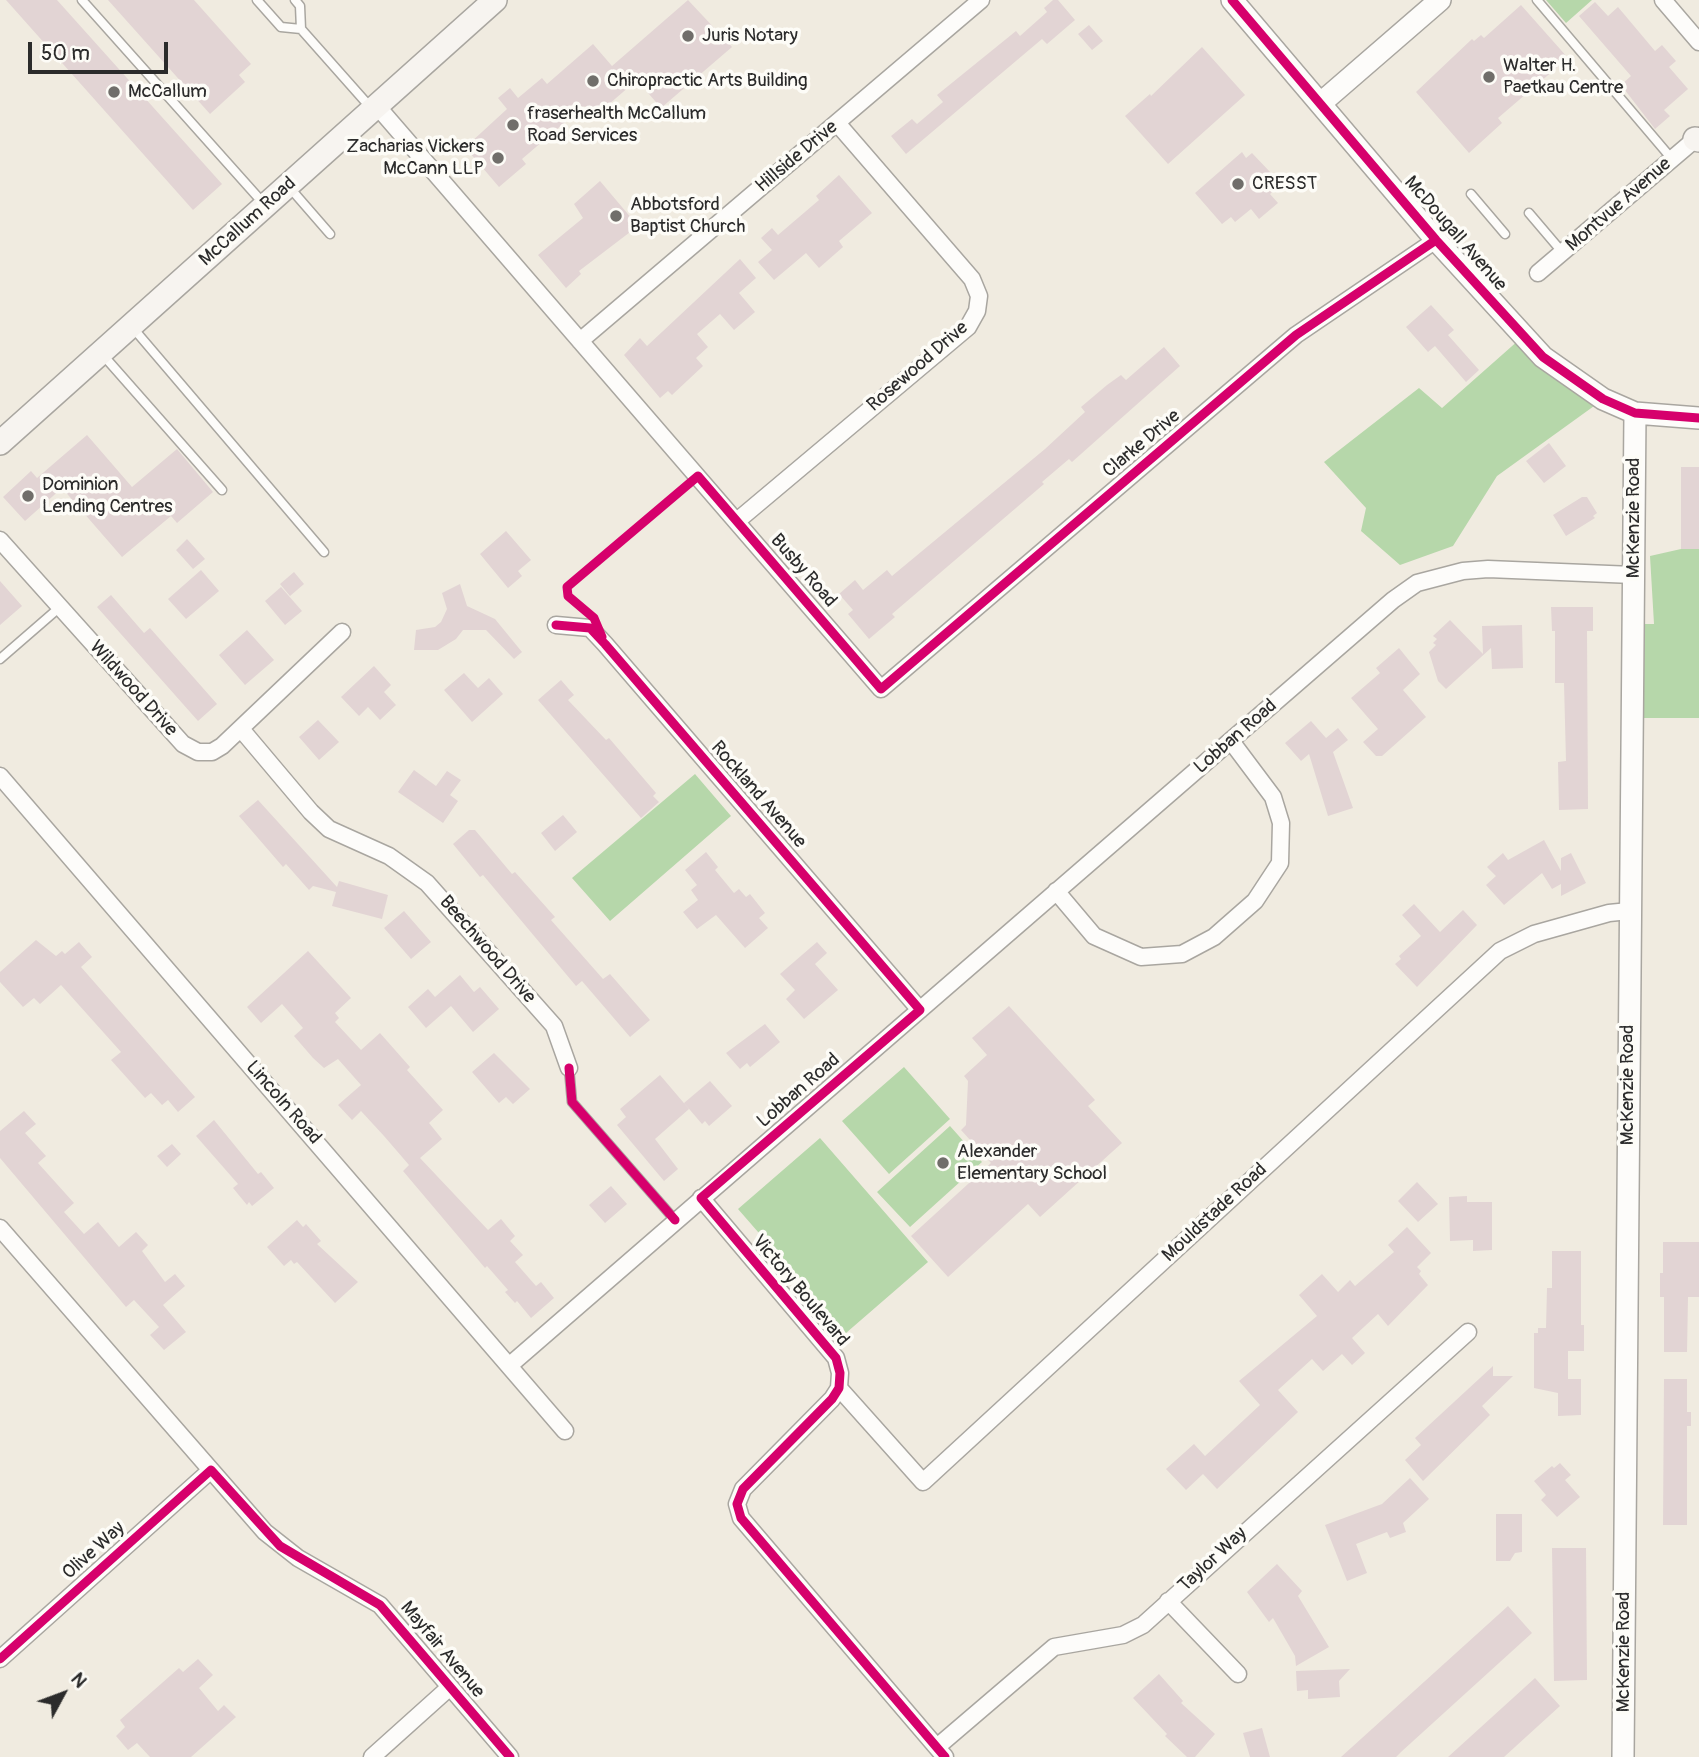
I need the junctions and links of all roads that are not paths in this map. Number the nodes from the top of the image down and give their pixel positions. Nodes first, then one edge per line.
1 (82, 0) edge
2 (257, 0) edge
3 (295, 0) edge
4 (495, 0) edge
5 (981, 0) edge
6 (1232, 0) edge
7 (1440, 0) edge
8 (1536, 0) edge
9 (1664, 1) edge
10 (301, 29) junction
11 (1699, 43) edge
12 (1321, 103) junction
13 (375, 108) junction
14 (837, 123) junction
15 (1698, 138) edge
16 (1672, 159) junction
17 (288, 185) junction
18 (1471, 194) dead end
19 (266, 206) junction
20 (1529, 213) dead end
21 (330, 233) dead end
22 (1505, 234) dead end
23 (1436, 240) junction
24 (1563, 253) junction
25 (1538, 273) dead end
26 (131, 326) junction
27 (580, 341) junction
28 (102, 352) junction
29 (1634, 413) junction
30 (1699, 418) edge
31 (0, 443) edge
32 (222, 490) dead end
33 (737, 521) junction
34 (0, 540) edge
35 (324, 552) dead end
36 (1633, 575) junction
37 (60, 607) junction
38 (563, 626) dead end
39 (342, 632) dead end
40 (0, 659) edge
41 (881, 689) joint
42 (242, 729) junction
43 (1231, 741) junction
44 (0, 776) edge
45 (1056, 891) junction
46 (1629, 911) junction
47 (920, 1010) junction
48 (569, 1068) joint
49 (701, 1198) junction
50 (675, 1220) junction
51 (0, 1228) edge
52 (1468, 1332) dead end
53 (510, 1365) junction
54 (839, 1388) junction
55 (565, 1431) dead end
56 (211, 1470) junction
57 (1168, 1601) junction
58 (0, 1659) edge
59 (1238, 1674) dead end
60 (450, 1687) junction
61 (941, 1752) edge
62 (372, 1757) edge
63 (510, 1757) edge
64 (1623, 1757) edge

1 - 19 lane
2 - 10 lane
3 - 10 lane
4 - 13 main road, McCallum Road
5 - 14 street, Hillside Drive
6 - 12 street, McDougall Avenue
7 - 12 street
8 - 16 lane
9 - 11 street
10 - 13 lane
12 - 23 street, McDougall Avenue
13 - 17 main road, McCallum Road
13 - 27 street, Busby Road
14 - 27 street, Hillside Drive
14 - 33 street, Rosewood Drive
15 - 16 street, Montvue Avenue
16 - 24 street, Montvue Avenue
17 - 19 main road, McCallum Road
17 - 21 lane
18 - 22 lane
19 - 26 main road, McCallum Road
20 - 24 lane
23 - 29 street, McDougall Avenue
23 - 41 street, Clarke Drive
24 - 25 street, Montvue Avenue
26 - 28 main road, McCallum Road
26 - 35 lane
27 - 33 street, Busby Road
28 - 31 main road, McCallum Road
28 - 32 lane
29 - 30 street, McDougall Avenue
29 - 36 street, McKenzie Road
33 - 41 street, Busby Road
34 - 37 street, Wildwood Drive
36 - 43 street, Lobban Road
36 - 46 street, McKenzie Road
37 - 40 lane
37 - 42 street, Wildwood Drive
38 - 47 street, Rockland Avenue
39 - 42 street, Wildwood Drive
42 - 48 street, Beechwood Drive
43 - 45 street, Lobban Road
43 - 45 street
44 - 53 street, Lincoln Road
45 - 47 street, Lobban Road
46 - 54 street, Mouldstade Road
46 - 64 street, McKenzie Road
47 - 49 street, Lobban Road
48 - 50 lane, Beechwood Drive
49 - 50 street, Lobban Road
49 - 54 street, Victory Boulevard
50 - 53 street, Lobban Road
51 - 56 street, Mayfair Avenue
52 - 57 street, Taylor Way
53 - 55 street, Lincoln Road
54 - 61 street
56 - 58 street, Olive Way
56 - 60 street, Mayfair Avenue
57 - 59 street
57 - 61 street, Taylor Way
60 - 62 street
60 - 63 street, Mayfair Avenue

